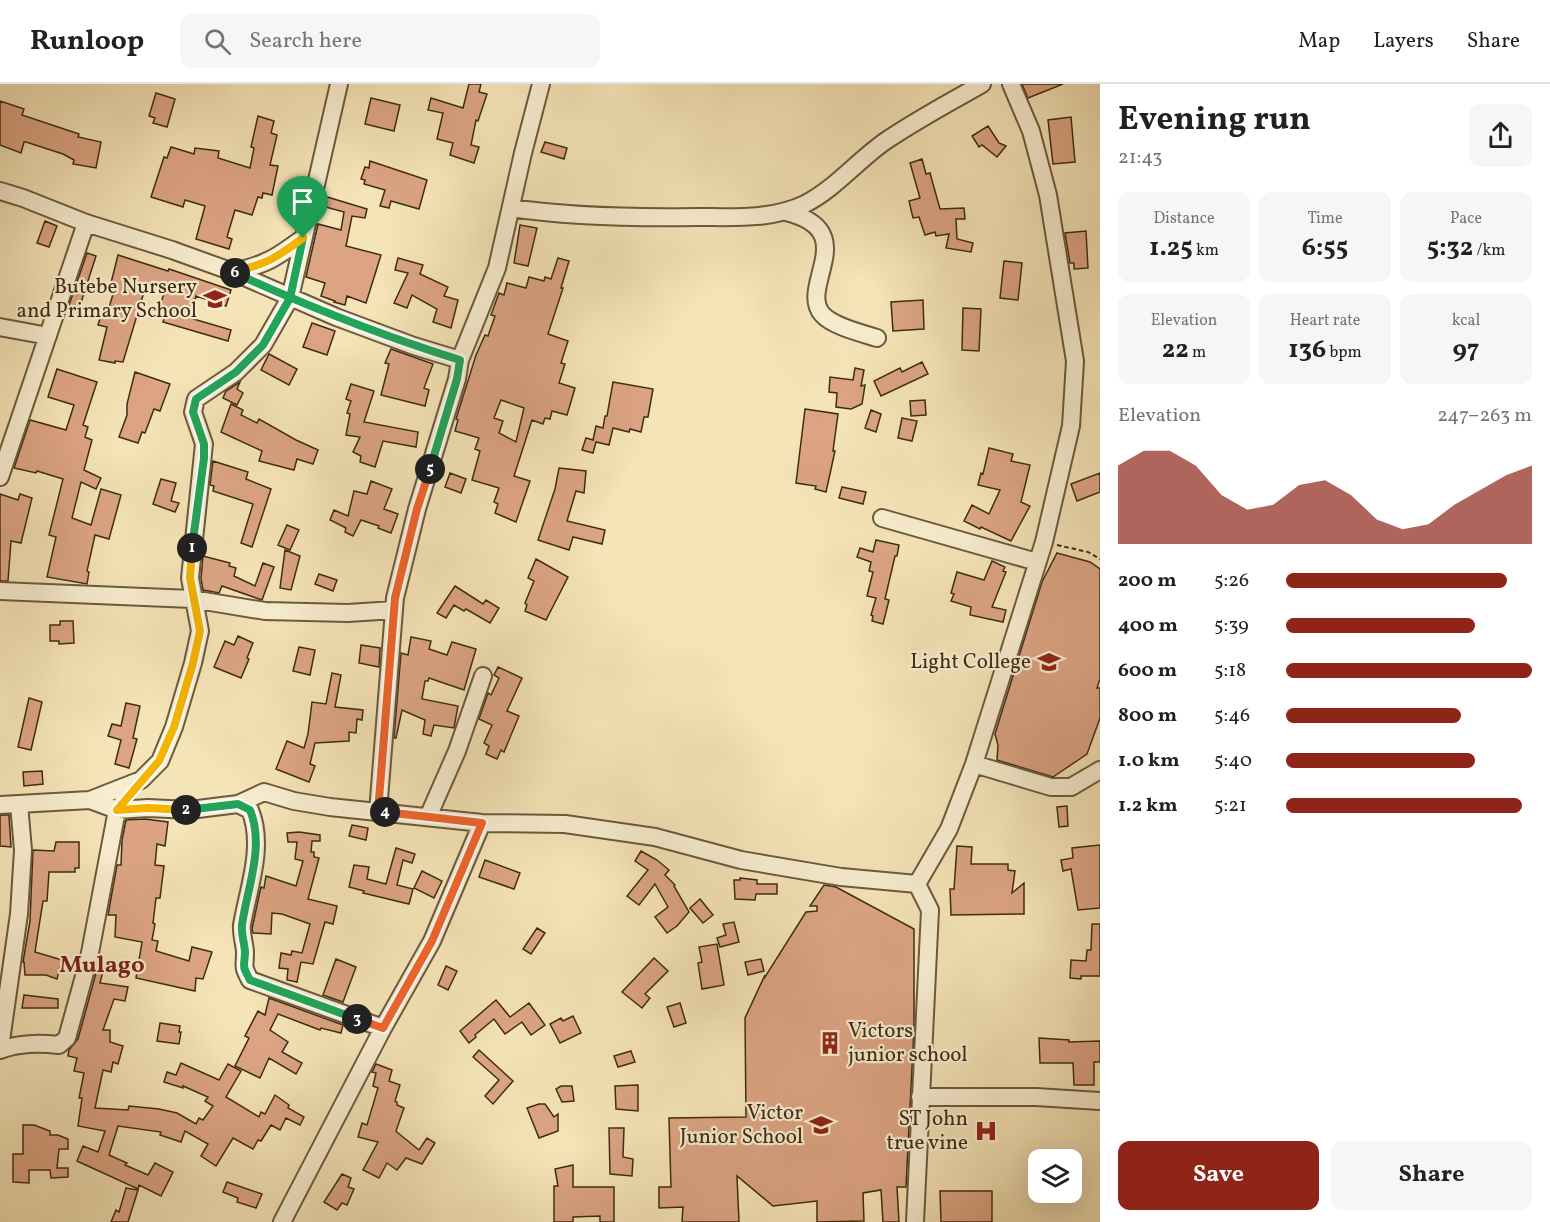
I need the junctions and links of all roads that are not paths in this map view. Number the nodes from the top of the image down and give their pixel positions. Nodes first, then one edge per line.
1 (339, 84) edge
2 (541, 84) edge
3 (982, 84) edge
4 (1011, 84) edge
5 (0, 191) edge
6 (510, 208) junction
7 (786, 212) junction
8 (87, 223) junction
9 (303, 238) junction
10 (233, 272) junction
11 (290, 298) junction
12 (0, 327) edge
13 (48, 336) junction
14 (876, 338) dead end
15 (460, 360) junction
16 (0, 477) edge
17 (882, 518) dead end
18 (1037, 562) junction
19 (0, 591) edge
20 (192, 599) junction
21 (394, 610) junction
22 (483, 676) dead end
23 (974, 764) junction
24 (1100, 770) edge
25 (141, 780) junction
26 (90, 800) junction
27 (19, 804) junction
28 (238, 804) junction
29 (0, 805) edge
30 (117, 810) junction
31 (378, 812) junction
32 (428, 817) junction
33 (482, 823) junction
34 (916, 884) junction
35 (383, 1028) junction
36 (0, 1049) edge
37 (920, 1097) junction
38 (1100, 1101) edge
39 (282, 1222) edge
40 (915, 1222) edge

1 - 9 street
2 - 6 street
3 - 7 street
4 - 18 street
5 - 8 street
6 - 7 street
6 - 15 street
7 - 14 street
8 - 10 street
8 - 13 street
9 - 10 street
9 - 11 street
10 - 11 street
11 - 15 street
11 - 20 street
12 - 13 street
13 - 16 street
15 - 21 street
17 - 18 street
18 - 23 street
19 - 20 street
20 - 21 street
20 - 25 street
21 - 31 street
22 - 32 street
23 - 24 street
23 - 34 street
25 - 26 street
25 - 30 street
26 - 27 street
26 - 30 street
27 - 29 street
27 - 36 street
28 - 30 street
28 - 31 street
28 - 35 street
30 - 36 street
31 - 32 street
32 - 33 street
33 - 34 street
33 - 35 street
34 - 37 street
35 - 39 street
37 - 38 street
37 - 40 street

